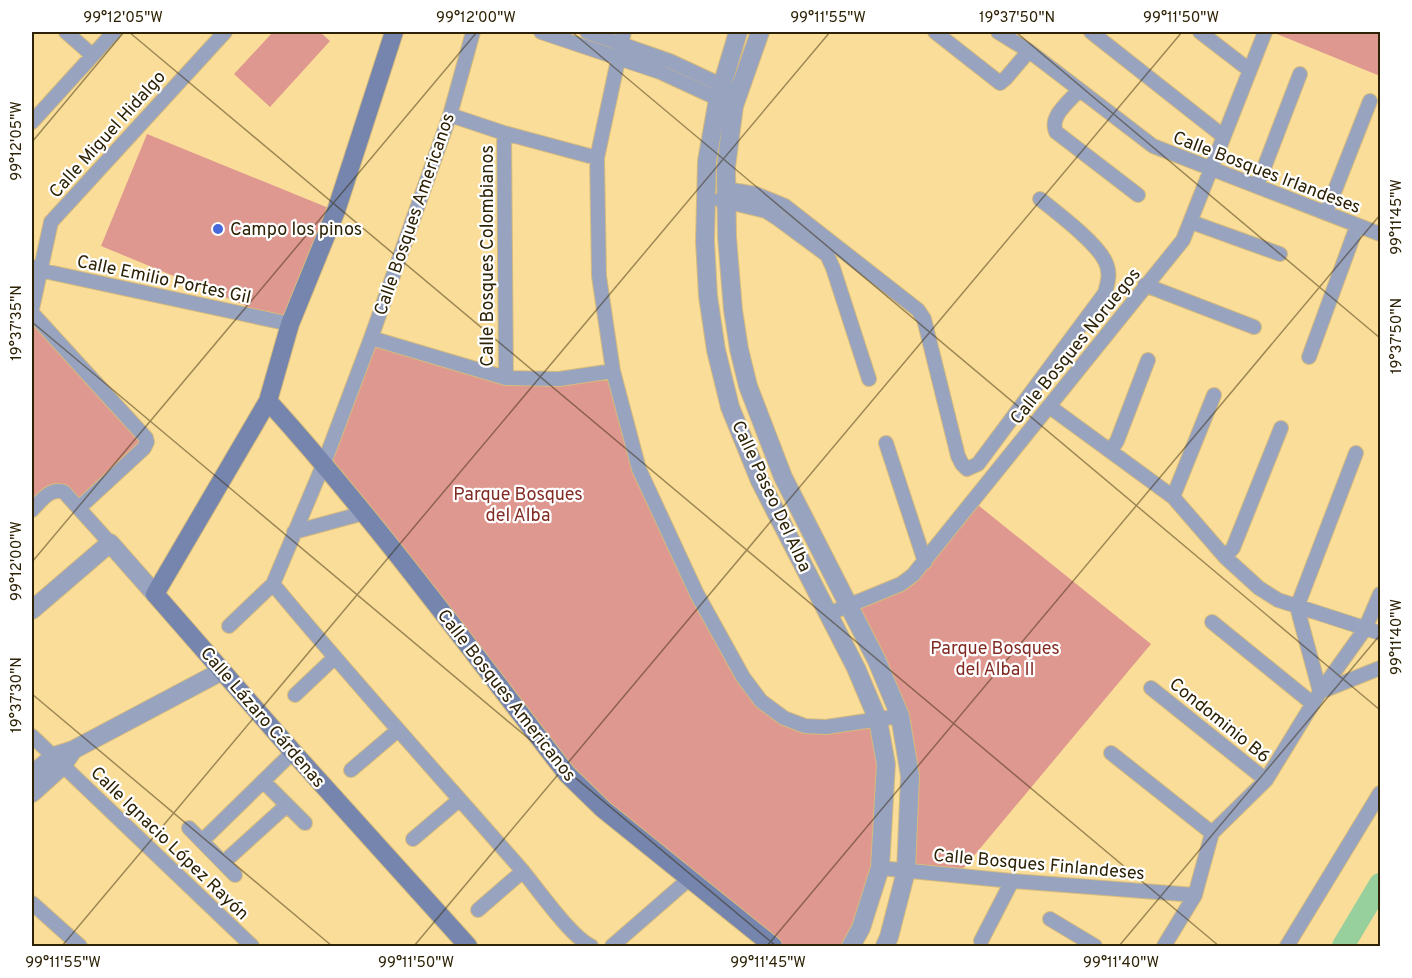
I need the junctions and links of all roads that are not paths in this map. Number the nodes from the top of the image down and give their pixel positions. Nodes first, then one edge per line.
1 (66, 32) edge
2 (114, 32) edge
3 (225, 32) edge
4 (394, 32) edge
5 (474, 32) edge
6 (541, 32) edge
7 (587, 32) edge
8 (738, 32) edge
9 (760, 32) edge
10 (934, 32) edge
11 (998, 32) edge
12 (1091, 32) edge
13 (1200, 32) edge
14 (1264, 32) edge
15 (622, 37) edge
16 (1029, 51) junction
17 (93, 55) junction
18 (618, 58) junction
19 (1248, 69) junction
20 (1300, 74) dead end
21 (1079, 90) junction
22 (728, 95) junction
23 (1370, 101) dead end
24 (450, 114) junction
25 (32, 122) edge
26 (504, 134) junction
27 (1223, 136) junction
28 (597, 158) junction
29 (1211, 170) junction
30 (1257, 186) junction
31 (726, 195) junction
32 (1137, 195) dead end
33 (1040, 198) dead end
34 (706, 199) junction
35 (1326, 213) junction
36 (1191, 222) junction
37 (1357, 225) junction
38 (1380, 234) edge
39 (1280, 254) dead end
40 (35, 268) edge
41 (1145, 285) junction
42 (32, 311) edge
43 (290, 324) junction
44 (1254, 327) dead end
45 (371, 338) junction
46 (1309, 357) dead end
47 (1148, 360) dead end
48 (613, 371) junction
49 (506, 378) junction
50 (869, 379) dead end
51 (1214, 395) dead end
52 (268, 401) junction
53 (1050, 407) junction
54 (1281, 428) dead end
55 (886, 443) dead end
56 (1111, 450) junction
57 (1356, 453) dead end
58 (324, 463) junction
59 (1173, 497) junction
60 (79, 508) junction
61 (32, 510) edge
62 (364, 513) junction
63 (294, 532) junction
64 (110, 543) junction
65 (923, 555) junction
66 (1225, 557) junction
67 (273, 585) junction
68 (155, 594) junction
69 (1380, 594) edge
70 (849, 605) junction
71 (1297, 608) junction
72 (32, 610) edge
73 (828, 614) junction
74 (1212, 621) dead end
75 (229, 626) dead end
76 (1365, 629) junction
77 (1380, 633) edge
78 (334, 658) junction
79 (1380, 668) edge
80 (222, 671) junction
81 (1151, 688) dead end
82 (295, 695) dead end
83 (1316, 698) junction
84 (900, 716) junction
85 (878, 720) junction
86 (398, 730) junction
87 (32, 736) edge
88 (293, 752) junction
89 (1111, 753) dead end
90 (63, 757) junction
91 (351, 770) dead end
92 (32, 775) edge
93 (1266, 780) junction
94 (263, 781) junction
95 (32, 793) edge
96 (1380, 793) edge
97 (459, 800) junction
98 (287, 805) junction
99 (305, 823) dead end
100 (189, 828) dead end
101 (1212, 833) junction
102 (413, 839) dead end
103 (202, 841) junction
104 (224, 863) junction
105 (880, 868) junction
106 (523, 871) junction
107 (906, 871) junction
108 (235, 875) dead end
109 (689, 879) junction
110 (1012, 881) junction
111 (1196, 895) junction
112 (32, 903) edge
113 (478, 910) dead end
114 (1050, 919) dead end
115 (981, 941) dead end
116 (80, 946) edge
117 (252, 946) edge
118 (468, 946) edge
119 (591, 946) edge
120 (612, 946) edge
121 (773, 946) edge
122 (852, 946) edge
123 (885, 946) edge
124 (1095, 946) edge
125 (1164, 946) edge
126 (1287, 946) edge

1 - 17 street
2 - 17 street
3 - 40 street, Calle Miguel Hidalgo
4 - 43 main road
5 - 24 street, Calle Bosques Americanos
6 - 18 street
7 - 15 street
8 - 22 street, Calle Paseo Del Alba
9 - 22 street, Calle Paseo Del Alba
10 - 16 street
11 - 16 street, Calle Bosques Irlandeses
12 - 27 street
13 - 19 street
14 - 19 street, Calle Bosques Noruegos
15 - 18 street
15 - 22 street
16 - 21 street, Calle Bosques Irlandeses
17 - 25 street
18 - 22 street
18 - 28 street
19 - 27 street, Calle Bosques Noruegos
20 - 30 street
21 - 29 street, Calle Bosques Irlandeses
21 - 32 street
22 - 31 street, Calle Paseo Del Alba
22 - 34 street, Calle Paseo Del Alba
23 - 35 street
24 - 26 street
24 - 45 street, Calle Bosques Americanos
26 - 28 street
26 - 49 street, Calle Bosques Colombianos
27 - 29 street, Calle Bosques Noruegos
28 - 48 street
29 - 30 street, Calle Bosques Irlandeses
29 - 36 street, Calle Bosques Noruegos
30 - 35 street, Calle Bosques Irlandeses
31 - 33 street
31 - 34 street
31 - 50 street
31 - 70 street, Calle Paseo Del Alba
34 - 73 street, Calle Paseo Del Alba
35 - 37 street, Calle Bosques Irlandeses
36 - 39 street
36 - 41 street, Calle Bosques Noruegos
37 - 38 street, Calle Bosques Irlandeses
37 - 46 street
40 - 42 street, Calle Miguel Hidalgo
40 - 43 street, Calle Emilio Portes Gil
41 - 44 street
41 - 53 street, Calle Bosques Noruegos
42 - 60 street
43 - 52 main road
45 - 49 street
45 - 58 street, Calle Bosques Americanos
47 - 56 street
48 - 49 street
48 - 85 street
51 - 59 street
52 - 58 main road, Calle Bosques Americanos
52 - 68 main road
53 - 56 street
53 - 65 street, Calle Bosques Noruegos
54 - 66 street
55 - 65 street
56 - 59 street
57 - 71 street
58 - 62 main road, Calle Bosques Americanos
58 - 63 street
59 - 66 street
60 - 61 street, Calle Lázaro Cárdenas
60 - 64 street, Calle Lázaro Cárdenas
62 - 63 street
62 - 109 main road, Calle Bosques Americanos
63 - 67 street
64 - 68 street, Calle Lázaro Cárdenas
64 - 72 street
65 - 70 street, Calle Bosques Noruegos
66 - 71 street
67 - 75 street
67 - 78 street
68 - 80 main road, Calle Lázaro Cárdenas
69 - 76 street
70 - 73 street, Calle Bosques Noruegos
70 - 84 street, Calle Paseo Del Alba
71 - 76 street
71 - 83 street
73 - 85 street, Calle Paseo Del Alba
74 - 83 street
76 - 77 street
76 - 83 street
78 - 82 street
78 - 86 street
79 - 83 street
80 - 88 main road, Calle Lázaro Cárdenas
80 - 90 street
81 - 93 street, Condominio B6
83 - 93 street
84 - 85 street
84 - 107 street, Calle Paseo Del Alba
85 - 105 street, Calle Paseo Del Alba
86 - 91 street
86 - 97 street
87 - 90 street, Calle Ignacio López Rayón
88 - 94 street
88 - 118 main road, Calle Lázaro Cárdenas
89 - 101 street
90 - 92 street
90 - 95 street
90 - 117 street, Calle Ignacio López Rayón
93 - 101 street
94 - 98 street
94 - 103 street
96 - 126 street
97 - 102 street
97 - 106 street
98 - 99 street
98 - 104 street
100 - 103 street
101 - 111 street
103 - 104 street
104 - 108 street
105 - 107 street, Calle Bosques Finlandeses
105 - 122 street, Calle Paseo Del Alba
106 - 113 street
106 - 119 street
107 - 110 street, Calle Bosques Finlandeses
107 - 123 street, Calle Paseo Del Alba
109 - 120 street
109 - 121 main road, Calle Bosques Americanos
110 - 111 street, Calle Bosques Finlandeses
110 - 115 street
111 - 125 street
112 - 116 street
114 - 124 street

